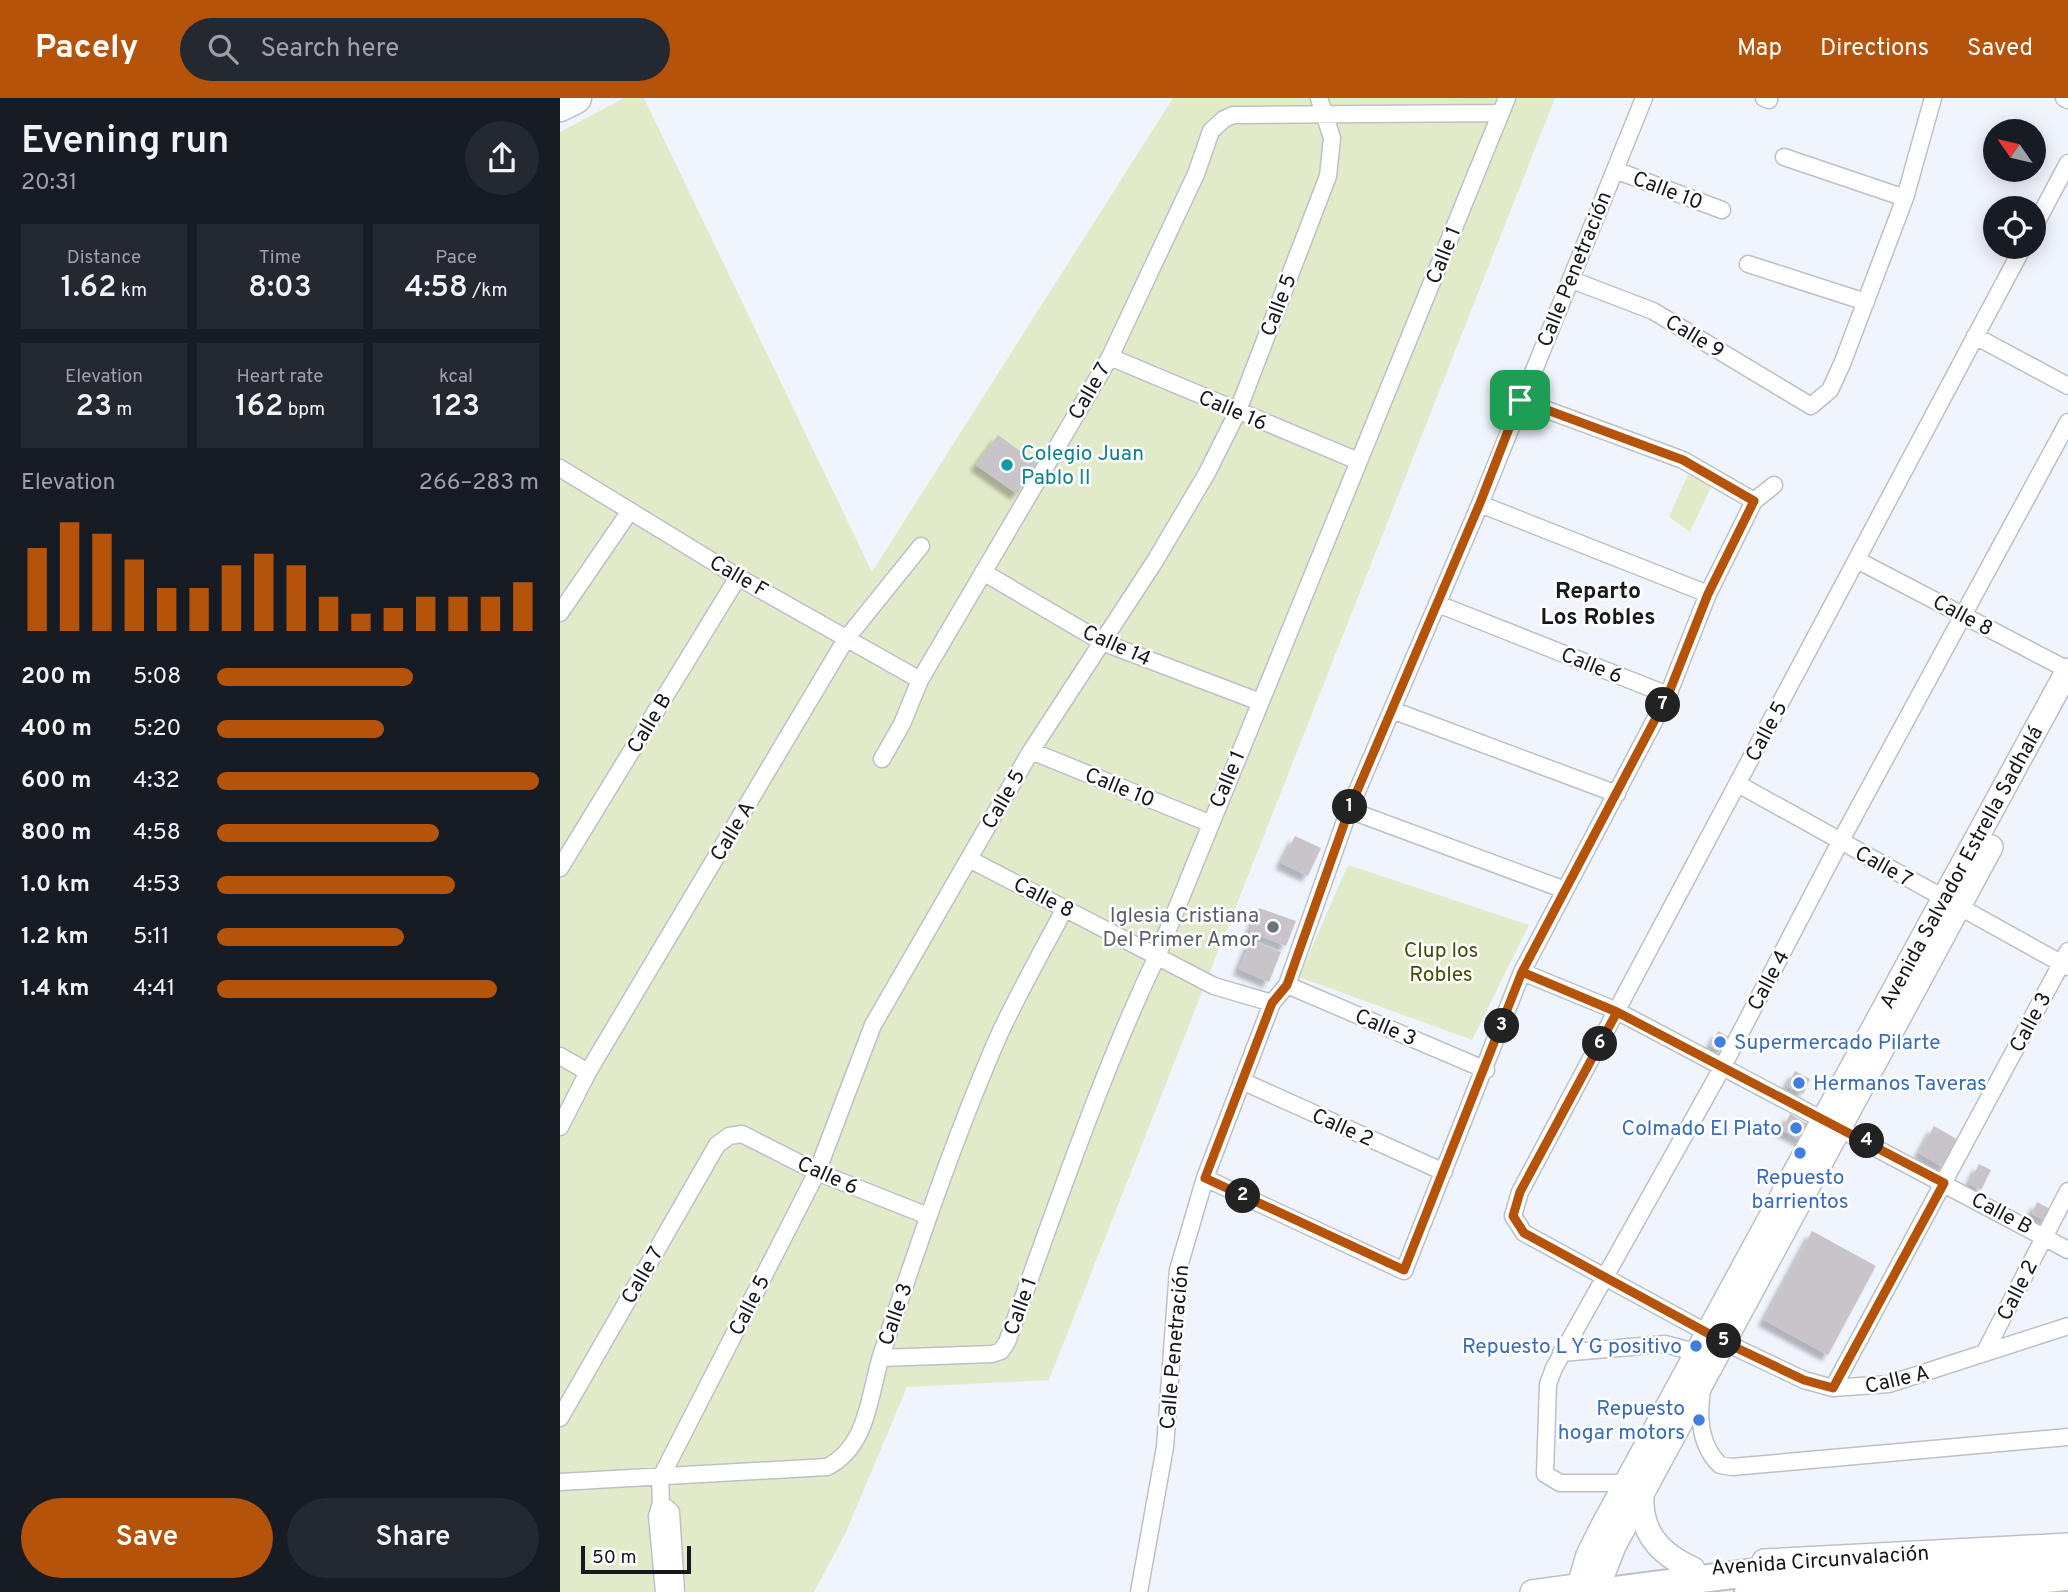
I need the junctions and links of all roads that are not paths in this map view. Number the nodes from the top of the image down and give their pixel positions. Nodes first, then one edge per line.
1 (576, 98) edge
2 (1644, 98) edge
3 (1933, 98) edge
4 (1322, 105) edge
5 (560, 106) edge
6 (1504, 106) edge
7 (1784, 158) dead end
8 (2068, 163) edge
9 (1615, 170) junction
10 (1905, 198) junction
11 (2046, 204) edge
12 (1722, 210) dead end
13 (2017, 259) edge
14 (1748, 264) dead end
15 (1572, 280) junction
16 (1866, 302) junction
17 (1975, 336) junction
18 (1110, 357) junction
19 (2068, 386) edge
20 (1520, 400) junction
21 (1237, 413) junction
22 (2068, 422) edge
23 (1358, 461) junction
24 (560, 468) edge
25 (1774, 485) dead end
26 (1754, 501) junction
27 (1480, 503) junction
28 (630, 511) junction
29 (920, 546) dead end
30 (1857, 560) junction
31 (983, 572) junction
32 (738, 577) junction
33 (1708, 594) junction
34 (1438, 604) junction
35 (560, 613) edge
36 (1964, 616) junction
37 (846, 639) junction
38 (1102, 642) junction
39 (2068, 670) edge
40 (920, 680) junction
41 (1668, 695) junction
42 (1260, 702) junction
43 (2068, 702) edge
44 (1392, 710) junction
45 (1031, 751) junction
46 (882, 759) dead end
47 (1738, 784) junction
48 (1617, 794) junction
49 (1349, 810) junction
50 (1209, 823) junction
51 (1840, 842) junction
52 (969, 859) junction
53 (560, 868) edge
54 (1565, 890) junction
55 (1951, 904) junction
56 (1065, 908) junction
57 (1158, 954) junction
58 (2066, 961) edge
59 (1522, 972) junction
60 (1287, 985) junction
61 (1272, 1003) junction
62 (1617, 1012) junction
63 (560, 1056) edge
64 (1722, 1068) junction
65 (1486, 1070) junction
66 (588, 1072) junction
67 (1242, 1081) junction
68 (1832, 1122) junction
69 (560, 1128) edge
70 (729, 1136) joint
71 (817, 1172) junction
72 (1444, 1172) junction
73 (1205, 1178) junction
74 (1944, 1183) junction
75 (2068, 1191) edge
76 (928, 1216) junction
77 (1513, 1216) joint
78 (2044, 1236) junction
79 (2068, 1250) edge
80 (1607, 1277) junction
81 (2068, 1326) edge
82 (1710, 1343) junction
83 (1985, 1352) junction
84 (1561, 1353) junction
85 (880, 1358) junction
86 (1703, 1381) junction
87 (1833, 1388) junction
88 (560, 1418) edge
89 (2068, 1437) edge
90 (660, 1479) junction
91 (560, 1482) edge
92 (1634, 1488) junction
93 (661, 1503) junction
94 (2068, 1545) edge
95 (2068, 1558) edge
96 (1693, 1569) junction
97 (2055, 1578) edge
98 (1754, 1585) edge
99 (1590, 1589) edge
100 (664, 1592) edge
101 (676, 1592) edge
102 (1139, 1592) edge
103 (1532, 1592) edge
104 (2009, 1592) edge

1 - 5 highway
2 - 9 street, Calle Penetración
3 - 10 street
4 - 6 street
4 - 18 street, Calle 7
4 - 21 street, Calle 5
6 - 23 street, Calle 1
7 - 10 street
8 - 11 street
9 - 12 street, Calle 10
9 - 15 street, Calle Penetración
10 - 16 street
13 - 17 street, Calle 5
14 - 16 street
15 - 16 street, Calle 9
15 - 20 street, Calle Penetración
17 - 19 street
17 - 30 street, Calle 5
18 - 21 street, Calle 16
18 - 31 street, Calle 7
20 - 26 street
20 - 27 street, Calle Penetración
21 - 23 street, Calle 16
21 - 38 street, Calle 5
22 - 36 street, Calle 4
23 - 42 street, Calle 1
24 - 28 street, Calle F
25 - 26 street
26 - 33 street
27 - 33 street
27 - 34 street, Calle Penetración
28 - 32 street, Calle F
28 - 35 street
29 - 37 street, Calle A
30 - 36 street, Calle 8
30 - 47 street, Calle 5
31 - 38 street, Calle 14
31 - 40 street, Calle 7
32 - 37 street, Calle F
32 - 53 street, Calle B
33 - 41 street
34 - 41 street, Calle 6
34 - 44 street, Calle Penetración
36 - 39 street, Calle 8
36 - 51 street, Calle 4
37 - 40 street, Calle F
37 - 66 street, Calle A
38 - 42 street, Calle 14
38 - 45 street, Calle 5
39 - 55 main road, Avenida Salvador Estrella Sadhalá
40 - 46 street, Calle 7
41 - 48 street
42 - 50 street, Calle 1
43 - 55 main road, Avenida Salvador Estrella Sadhalá
44 - 48 street
44 - 49 street, Calle Penetración
45 - 50 street, Calle 10
45 - 52 street, Calle 5
47 - 51 street, Calle 7
47 - 62 street, Calle 5
48 - 54 street
49 - 54 street
49 - 60 street, Calle Penetración
50 - 57 street, Calle 1
51 - 55 street, Calle 7
51 - 64 street, Calle 4
52 - 56 street, Calle 8
52 - 71 street, Calle 5
54 - 59 street
55 - 58 street, Calle 7
55 - 68 main road, Avenida Salvador Estrella Sadhalá
56 - 57 street, Calle 8
56 - 76 street, Calle 3
57 - 61 street, Calle 8
57 - 85 street, Calle 1
58 - 74 street, Calle 3
59 - 62 street, Calle B
59 - 65 street
60 - 61 street, Calle Penetración
60 - 65 street, Calle 3
61 - 67 street, Calle Penetración
62 - 64 street, Calle B
62 - 77 street, Calle 5
63 - 66 street
64 - 68 street, Calle B
64 - 80 street, Calle 4
65 - 72 street
66 - 69 street, Calle A
67 - 72 street, Calle 2
67 - 73 street, Calle Penetración
68 - 74 street, Calle B
68 - 82 main road, Avenida Salvador Estrella Sadhalá
70 - 71 street, Calle 6
70 - 88 street, Calle 7
71 - 76 street, Calle 6
71 - 90 street, Calle 5
72 - 73 street
73 - 102 street, Calle Penetración
74 - 78 street, Calle B
74 - 87 street, Calle 3
75 - 78 street, Calle 2
76 - 85 street, Calle 3
77 - 80 street, Calle A
78 - 79 street, Calle B
78 - 83 street, Calle 2
80 - 82 street, Calle A
80 - 84 street, Calle 4
81 - 83 street, Calle A
82 - 84 street
82 - 86 main road, Avenida Salvador Estrella Sadhalá
82 - 87 street, Calle A
82 - 92 main road, Avenida Salvador Estrella Sadhalá
83 - 87 street, Calle A
84 - 92 street, Calle 4
85 - 90 street, Calle 3
86 - 89 street
86 - 92 main road, Avenida Salvador Estrella Sadhalá
90 - 91 street, Calle 3
90 - 93 street, Calle 5
92 - 96 main road
92 - 99 main road, Avenida Salvador Estrella Sadhalá
93 - 100 street, Calle 5
93 - 101 street, Calle 5
94 - 96 main road, Avenida Circunvalación
95 - 98 main road, Avenida Circunvalación
96 - 99 main road, Avenida Circunvalación
97 - 98 main road, Avenida Circunvalación
97 - 104 main road, Avenida Circunvalación
98 - 99 main road, Avenida Circunvalación
99 - 103 main road, Avenida Circunvalación

